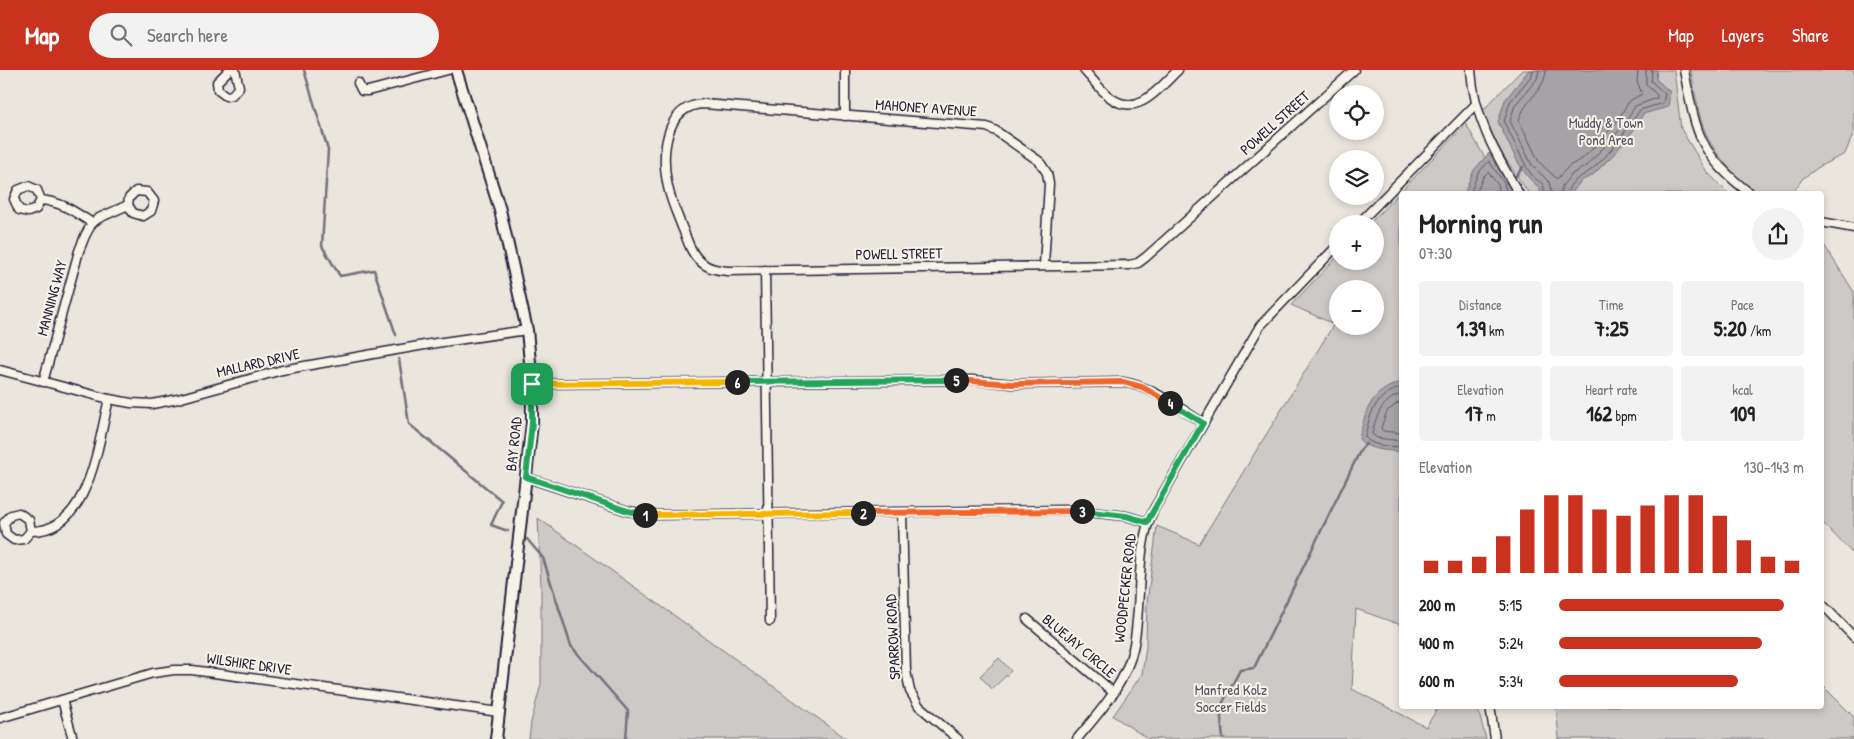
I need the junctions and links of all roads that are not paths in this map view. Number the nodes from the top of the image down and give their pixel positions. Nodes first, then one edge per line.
1 (229, 70) edge
2 (235, 70) edge
3 (448, 70) edge
4 (456, 70) edge
5 (845, 70) edge
6 (1084, 70) edge
7 (1178, 70) edge
8 (1354, 70) edge
9 (1471, 70) edge
10 (1684, 70) edge
11 (358, 83) dead end
12 (1475, 105) junction
13 (844, 116) junction
14 (1517, 191) edge
15 (1748, 191) edge
16 (41, 200) dead end
17 (128, 205) dead end
18 (1367, 215) edge
19 (1824, 223) edge
20 (92, 224) junction
21 (1854, 228) edge
22 (1329, 254) edge
23 (1044, 265) junction
24 (765, 270) junction
25 (527, 330) junction
26 (0, 370) edge
27 (43, 382) junction
28 (766, 382) junction
29 (532, 384) junction
30 (110, 399) junction
31 (1203, 423) junction
32 (526, 477) junction
33 (902, 513) junction
34 (768, 515) junction
35 (1147, 522) junction
36 (30, 531) dead end
37 (1824, 606) edge
38 (1027, 619) dead end
39 (770, 621) dead end
40 (1854, 637) edge
41 (1114, 693) junction
42 (62, 700) junction
43 (1491, 709) edge
44 (499, 712) junction
45 (0, 718) edge
46 (73, 739) edge
47 (496, 739) edge
48 (958, 739) edge
49 (1077, 739) edge
50 (1496, 739) edge

1 - 2 street
3 - 11 street
4 - 25 main road, BAY ROAD
5 - 13 street
6 - 7 street
8 - 23 street, POWELL STREET
9 - 12 street
10 - 15 street
12 - 14 street
12 - 18 street
13 - 23 street, MAHONEY AVENUE
13 - 24 street, POWELL STREET
16 - 20 street
17 - 20 street
19 - 21 street
20 - 27 street, MANNING WAY
22 - 31 street, WOODPECKER ROAD
23 - 24 street, POWELL STREET
24 - 28 street
25 - 29 main road, BAY ROAD
25 - 30 street, MALLARD DRIVE
26 - 27 street, MALLARD DRIVE
27 - 30 street, MALLARD DRIVE
28 - 29 street
28 - 31 street
28 - 34 street
29 - 32 main road, BAY ROAD
30 - 36 street
31 - 35 street, WOODPECKER ROAD
32 - 34 street
32 - 44 main road, BAY ROAD
33 - 34 street
33 - 35 street
33 - 48 street, SPARROW ROAD
34 - 39 street
35 - 41 street, WOODPECKER ROAD
37 - 40 street
38 - 41 street, BLUEJAY CIRCLE
41 - 49 street, WOODPECKER ROAD
42 - 44 street, WILSHIRE DRIVE
42 - 45 street, WILSHIRE DRIVE
42 - 46 street
43 - 50 street
44 - 47 main road, BAY ROAD

